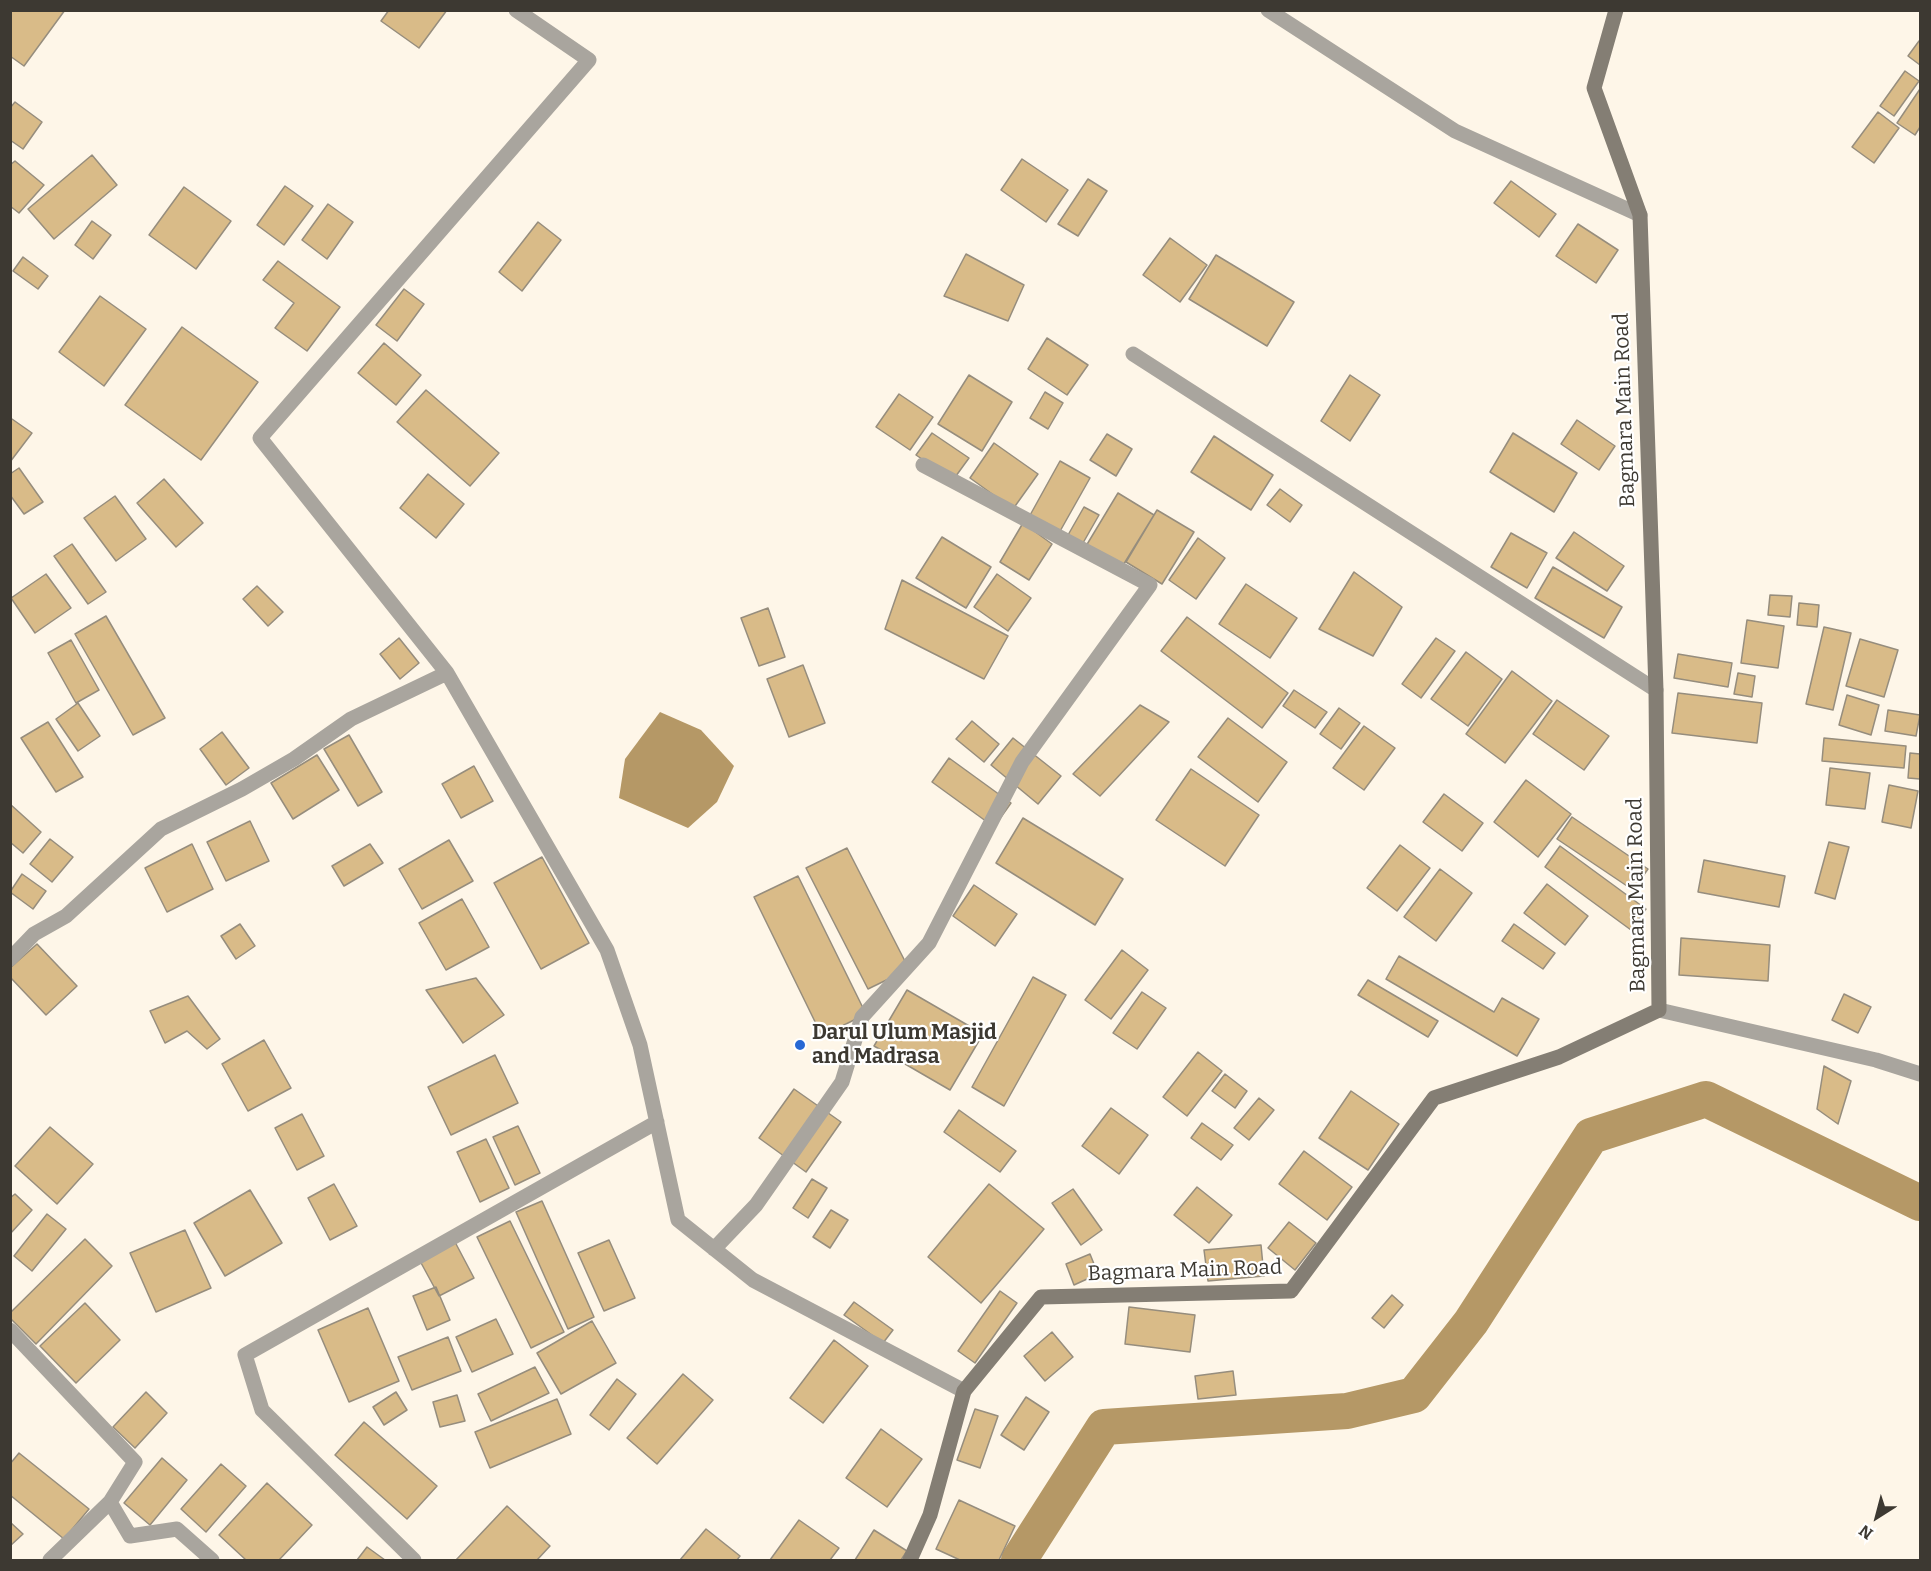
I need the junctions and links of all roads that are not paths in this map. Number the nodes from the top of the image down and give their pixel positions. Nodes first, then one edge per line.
1 (516, 10) edge
2 (1268, 10) edge
3 (1616, 10) edge
4 (1640, 215) junction
5 (1133, 354) dead end
6 (922, 465) dead end
7 (447, 673) junction
8 (1656, 690) junction
9 (10, 959) edge
10 (1659, 1010) junction
11 (1920, 1074) edge
12 (657, 1122) junction
13 (714, 1249) junction
14 (10, 1330) edge
15 (964, 1391) junction
16 (110, 1502) junction
17 (50, 1560) edge
18 (212, 1560) edge
19 (414, 1560) edge
20 (910, 1560) edge

1 - 7 street
2 - 4 street
3 - 4 street, Bagmara Main Road
4 - 8 street, Bagmara Main Road
5 - 8 street
6 - 13 street
7 - 9 street
7 - 12 street
8 - 10 street, Bagmara Main Road
10 - 11 street
10 - 15 street, Bagmara Main Road
12 - 13 street
12 - 19 street
13 - 15 street
14 - 16 street
15 - 20 street, Bagmara Main Road
16 - 17 street
16 - 18 street

